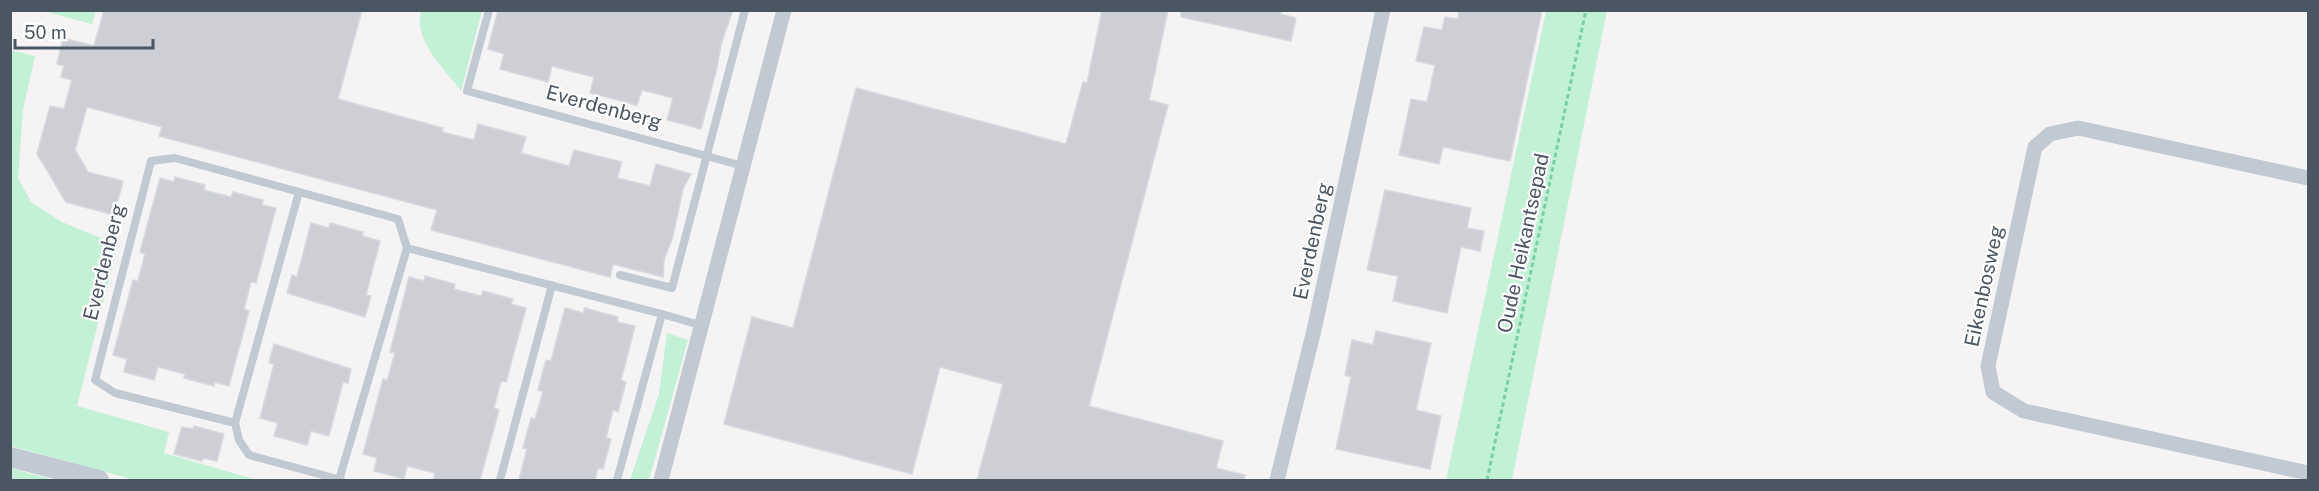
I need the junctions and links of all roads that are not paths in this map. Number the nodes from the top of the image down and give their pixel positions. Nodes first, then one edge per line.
1 (489, 10) edge
2 (745, 10) edge
3 (784, 10) edge
4 (1383, 10) edge
5 (706, 157) junction
6 (743, 166) junction
7 (2308, 178) edge
8 (299, 192) junction
9 (407, 248) junction
10 (620, 275) dead end
11 (552, 285) junction
12 (662, 314) junction
13 (700, 325) junction
14 (235, 423) junction
15 (10, 457) edge
16 (2308, 473) edge
17 (99, 480) edge
18 (340, 480) edge
19 (500, 480) edge
20 (617, 480) edge
21 (661, 480) edge
22 (1277, 480) edge

1 - 5 lane, Everdenberg
2 - 5 lane
3 - 6 street
4 - 22 street, Everdenberg
5 - 6 lane, Everdenberg
5 - 10 lane
6 - 13 street
7 - 16 street, Eikenbosweg
8 - 9 lane, Everdenberg
8 - 14 lane
8 - 14 lane, Everdenberg
9 - 11 lane
9 - 18 lane
11 - 12 lane
11 - 19 lane
12 - 13 lane
12 - 20 lane
13 - 21 street
14 - 18 lane
15 - 17 street

